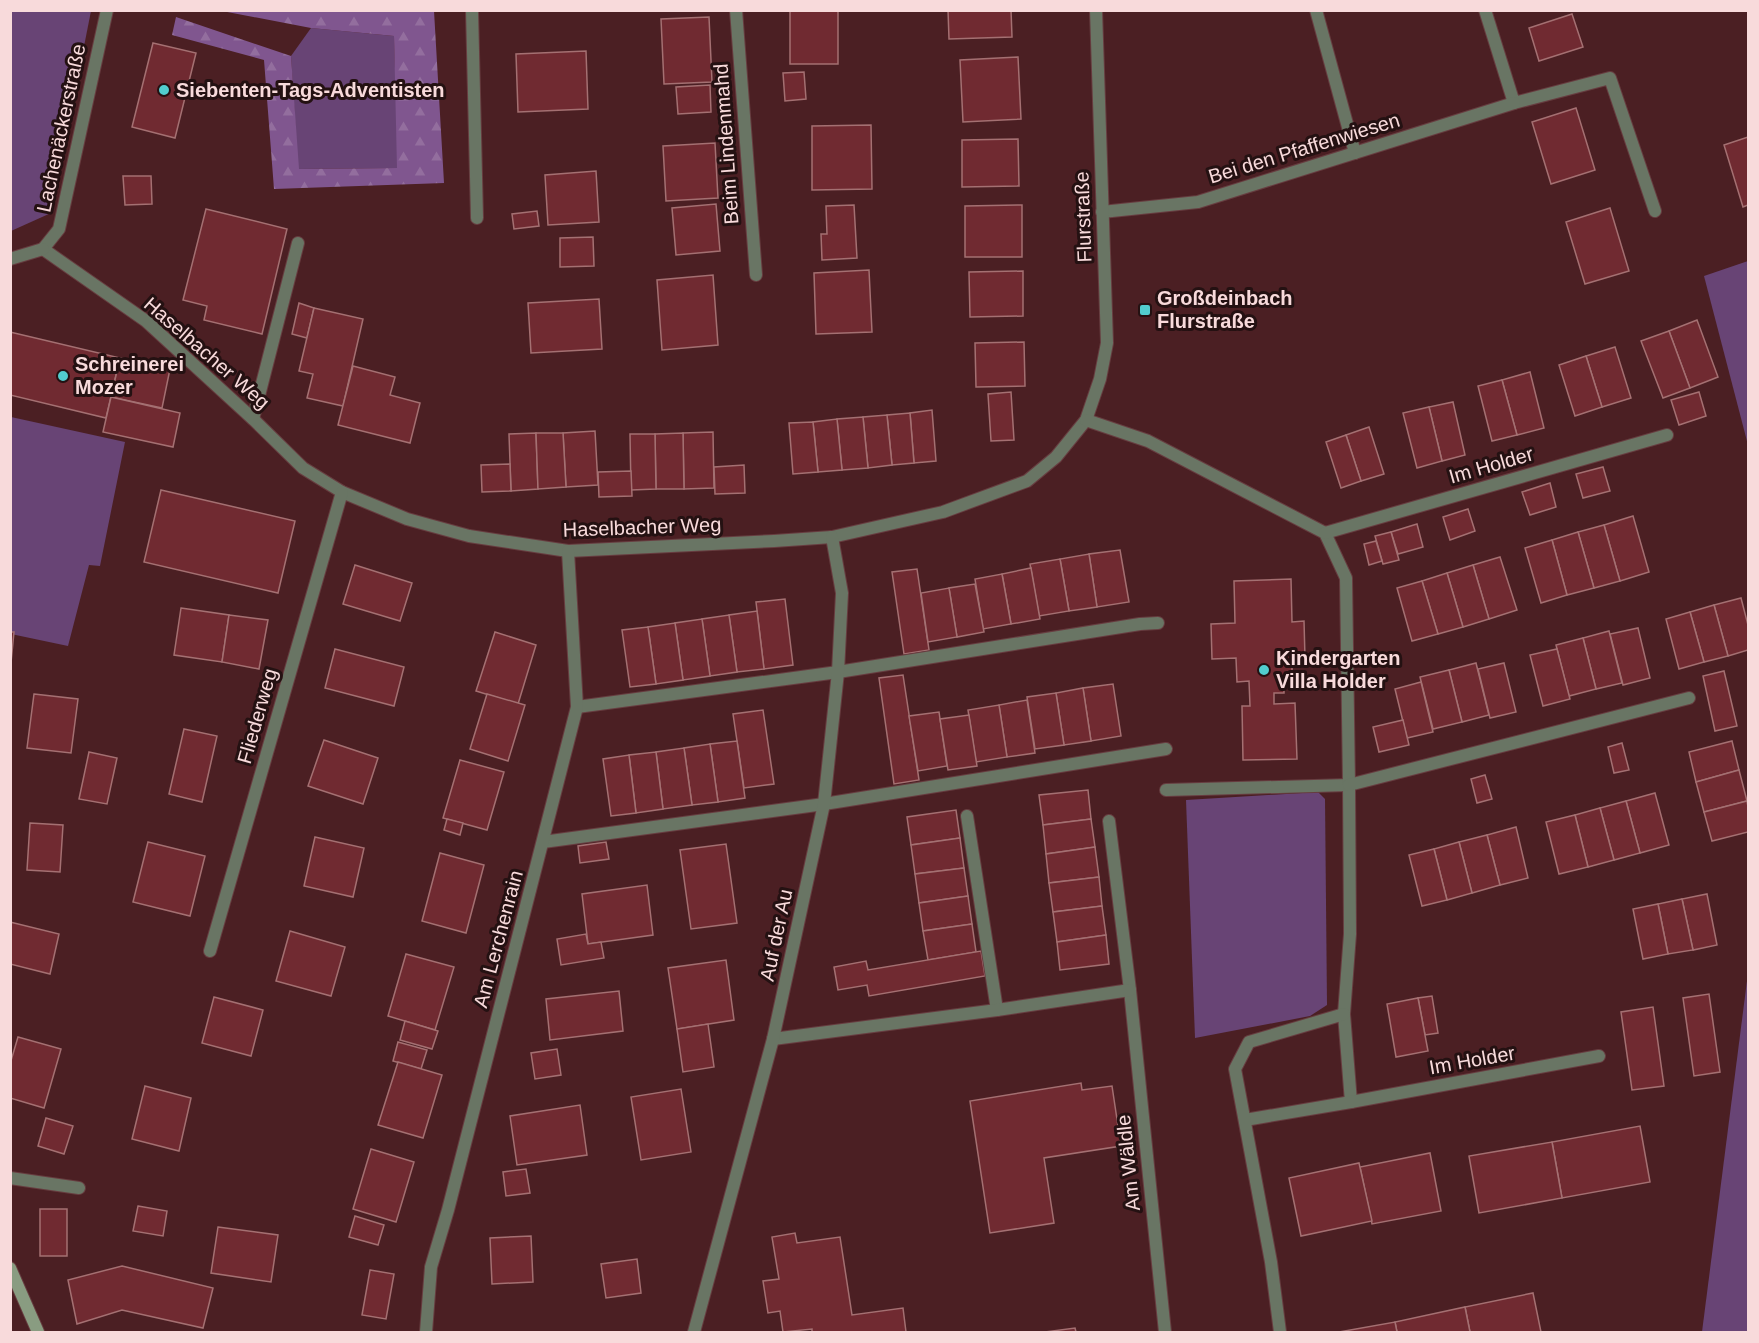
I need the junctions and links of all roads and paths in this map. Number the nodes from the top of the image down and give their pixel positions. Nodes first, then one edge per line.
1 (107, 10) edge
2 (472, 10) edge
3 (736, 10) edge
4 (1096, 10) edge
5 (1316, 10) edge
6 (1485, 10) edge
7 (1514, 103) junction
8 (1355, 153) junction
9 (1655, 211) dead end
10 (1102, 212) junction
11 (477, 218) dead end
12 (297, 243) dead end
13 (42, 249) junction
14 (10, 258) edge
15 (756, 274) dead end
16 (253, 419) junction
17 (1086, 420) junction
18 (1667, 435) dead end
19 (342, 492) junction
20 (1325, 532) junction
21 (832, 537) junction
22 (568, 551) junction
23 (1158, 623) dead end
24 (838, 672) junction
25 (1689, 698) dead end
26 (577, 707) junction
27 (1166, 749) dead end
28 (1349, 785) junction
29 (1166, 790) dead end
30 (824, 804) junction
31 (967, 816) dead end
32 (1110, 821) dead end
33 (543, 842) junction
34 (210, 951) dead end
35 (1130, 990) junction
36 (998, 1010) junction
37 (1344, 1014) junction
38 (773, 1040) junction
39 (1599, 1056) dead end
40 (1351, 1102) junction
41 (1245, 1120) junction
42 (10, 1178) edge
43 (79, 1188) dead end
44 (10, 1268) edge
45 (38, 1332) edge
46 (426, 1332) edge
47 (694, 1332) edge
48 (1165, 1332) edge
49 (1280, 1332) edge

1 - 13 street, Lachenäckerstraße
2 - 11 street
3 - 15 street, Beim Lindenmahd
4 - 10 street, Flurstraße
5 - 8 street
6 - 7 street
7 - 8 street, Bei den Pfaffenwiesen
7 - 9 street, Bei den Pfaffenwiesen
8 - 10 street, Bei den Pfaffenwiesen
10 - 17 street, Flurstraße
12 - 16 street
13 - 14 street
13 - 16 street, Haselbacher Weg
16 - 19 street, Haselbacher Weg
17 - 20 street
17 - 21 street, Haselbacher Weg
18 - 20 street, Im Holder
19 - 22 street, Haselbacher Weg
19 - 34 street, Fliederweg
20 - 28 street
21 - 22 street, Haselbacher Weg
21 - 24 street, Auf der Au
22 - 26 street, Am Lerchenrain
23 - 24 street
24 - 26 street
24 - 30 street, Auf der Au
25 - 28 street
26 - 33 street, Am Lerchenrain
27 - 30 street
28 - 29 street
28 - 37 street
30 - 33 street
30 - 38 street, Auf der Au
31 - 36 street
32 - 35 street, Am Wäldle
33 - 46 street, Am Lerchenrain
35 - 36 street
35 - 48 street, Am Wäldle
36 - 38 street
37 - 40 street
37 - 41 street
38 - 47 street, Auf der Au
39 - 40 street, Im Holder
40 - 41 street, Im Holder
41 - 49 street
42 - 43 street
44 - 45 street

